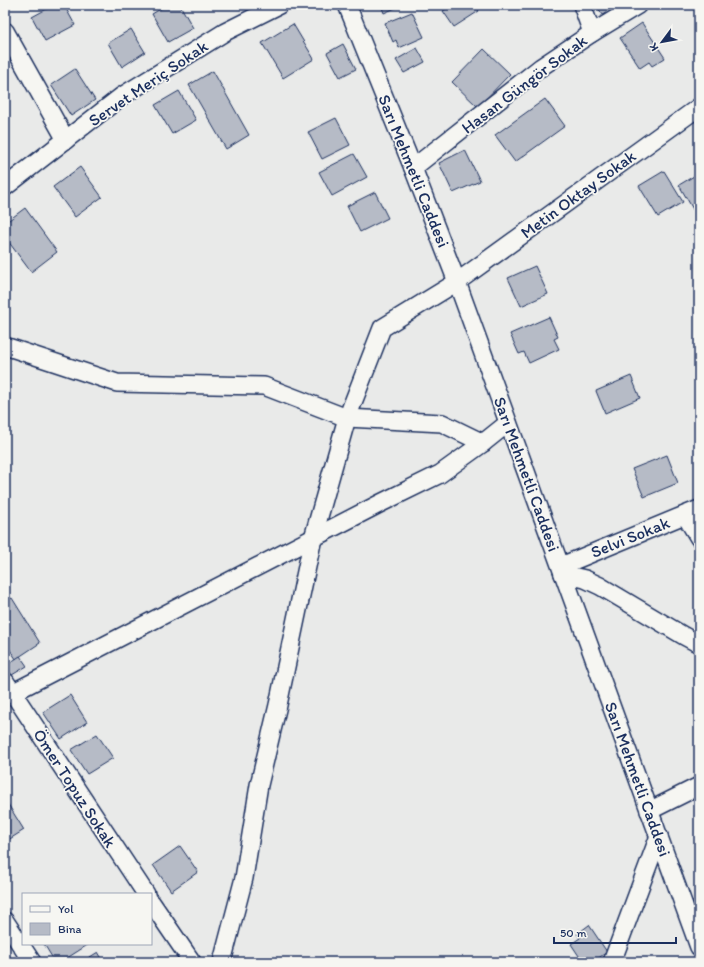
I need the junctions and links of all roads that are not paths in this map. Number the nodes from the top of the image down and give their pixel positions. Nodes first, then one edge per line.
1 (279, 5) edge
2 (347, 5) edge
3 (582, 5) edge
4 (638, 5) edge
5 (5, 31) edge
6 (592, 33) junction
7 (699, 107) edge
8 (66, 140) junction
9 (413, 168) junction
10 (5, 187) edge
11 (457, 282) junction
12 (5, 346) edge
13 (347, 418) junction
14 (508, 423) junction
15 (483, 443) junction
16 (692, 512) edge
17 (313, 538) junction
18 (699, 538) edge
19 (562, 570) junction
20 (699, 644) edge
21 (9, 687) edge
22 (699, 786) edge
23 (649, 811) junction
24 (659, 836) junction
25 (145, 893) edge
26 (152, 903) edge
27 (5, 921) edge
28 (699, 947) edge
29 (32, 962) edge
30 (192, 962) edge
31 (222, 962) edge
32 (612, 962) edge

1 - 8 street, Servet Meriç Sokak
2 - 9 street, Sarı Mehmetli Caddesi
3 - 6 street
4 - 6 street, Hasan Güngör Sokak
5 - 8 street
6 - 9 street, Hasan Güngör Sokak
7 - 11 street, Metin Oktay Sokak
8 - 10 street, Servet Meriç Sokak
9 - 11 street, Sarı Mehmetli Caddesi
11 - 13 street, Metin Oktay Sokak
11 - 14 street, Sarı Mehmetli Caddesi
12 - 13 street
13 - 15 street
13 - 17 street, Metin Oktay Sokak
14 - 15 street
14 - 19 street, Sarı Mehmetli Caddesi
15 - 17 street
16 - 18 street
16 - 19 street, Selvi Sokak
17 - 21 street
17 - 31 street, Metin Oktay Sokak
19 - 20 street
19 - 23 street, Sarı Mehmetli Caddesi
21 - 25 street, Ömer Topuz Sokak
22 - 23 street
23 - 24 street, Sarı Mehmetli Caddesi
24 - 28 street, Sarı Mehmetli Caddesi
24 - 32 street
26 - 30 street
27 - 29 street

